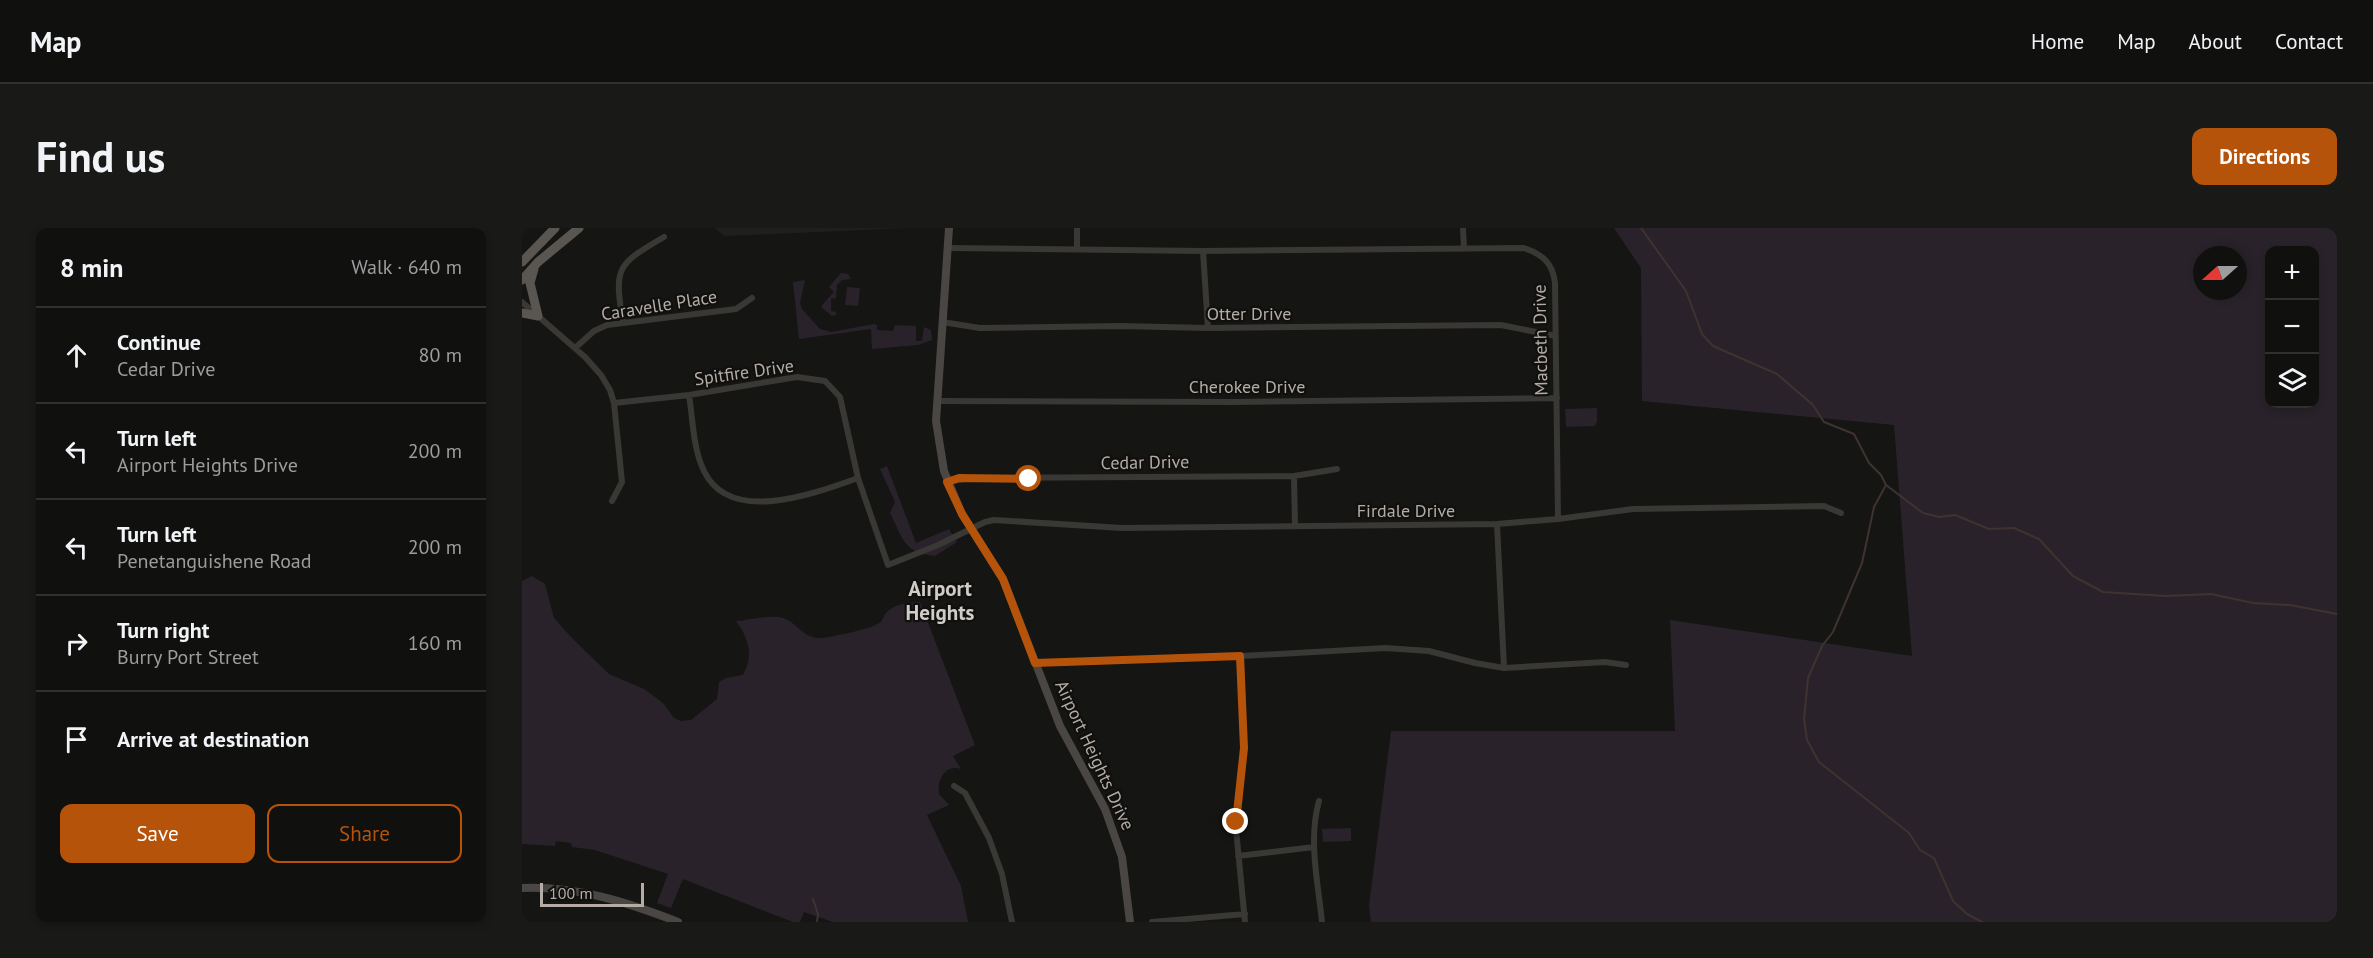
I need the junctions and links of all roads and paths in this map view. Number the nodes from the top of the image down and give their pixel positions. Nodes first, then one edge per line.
1 (555, 228) edge
2 (579, 228) edge
3 (949, 228) edge
4 (1077, 228) edge
5 (1463, 228) edge
6 (664, 237) dead end
7 (542, 240) junction
8 (948, 248) junction
9 (1077, 249) junction
10 (1464, 249) junction
11 (1203, 251) junction
12 (522, 253) edge
13 (522, 262) edge
14 (538, 262) junction
15 (522, 280) edge
16 (752, 298) dead end
17 (522, 302) edge
18 (522, 313) edge
19 (538, 316) junction
20 (942, 322) junction
21 (623, 323) junction
22 (1208, 328) junction
23 (1556, 336) junction
24 (574, 348) junction
25 (689, 395) junction
26 (1557, 398) junction
27 (937, 400) junction
28 (614, 403) junction
29 (1337, 469) dead end
30 (1294, 476) junction
31 (858, 478) junction
32 (947, 482) junction
33 (612, 501) dead end
34 (1840, 513) dead end
35 (1558, 519) junction
36 (1497, 524) junction
37 (1295, 525) junction
38 (971, 529) junction
39 (888, 565) joint
40 (1240, 656) junction
41 (1035, 663) junction
42 (1626, 665) dead end
43 (1504, 668) junction
44 (954, 786) dead end
45 (1319, 801) dead end
46 (1314, 847) junction
47 (1238, 856) junction
48 (522, 888) edge
49 (1245, 914) junction
50 (678, 922) edge
51 (1012, 922) edge
52 (1130, 922) edge
53 (1152, 922) edge
54 (1245, 922) edge
55 (1322, 922) edge

1 - 7 main road
2 - 14 main road
3 - 8 street, Airport Heights Drive
4 - 9 street
5 - 10 street
6 - 21 street
7 - 12 main road
7 - 13 main road
8 - 9 street, Macbeth Drive
8 - 20 street, Airport Heights Drive
9 - 11 street, Macbeth Drive
10 - 11 street, Macbeth Drive
10 - 23 street, Macbeth Drive
11 - 22 street
14 - 15 main road
14 - 19 main road
16 - 21 street, Caravelle Place
17 - 19 street
18 - 19 main road
19 - 24 street
20 - 22 street, Otter Drive
20 - 27 street, Airport Heights Drive
21 - 24 street, Caravelle Place
22 - 23 street, Otter Drive
23 - 26 street, Macbeth Drive
24 - 28 street
25 - 28 street, Spitfire Drive
25 - 31 street, Spitfire Drive
25 - 31 street
26 - 27 street, Cherokee Drive
26 - 35 street, Macbeth Drive
27 - 32 street, Airport Heights Drive
28 - 33 street
29 - 30 street, Cedar Drive
30 - 32 street, Cedar Drive
30 - 37 street
31 - 39 street, Spitfire Drive
32 - 38 street, Airport Heights Drive
34 - 35 street, Firdale Drive
35 - 36 street, Firdale Drive
36 - 37 street, Firdale Drive
36 - 43 street
37 - 38 street, Firdale Drive
38 - 39 street, Firdale Drive
38 - 41 street, Airport Heights Drive
40 - 41 street
40 - 43 street
40 - 47 street
41 - 52 street, Airport Heights Drive
42 - 43 street
44 - 51 street
45 - 46 street
46 - 47 street
46 - 55 street
47 - 49 street
48 - 50 street
49 - 53 street
49 - 54 street

